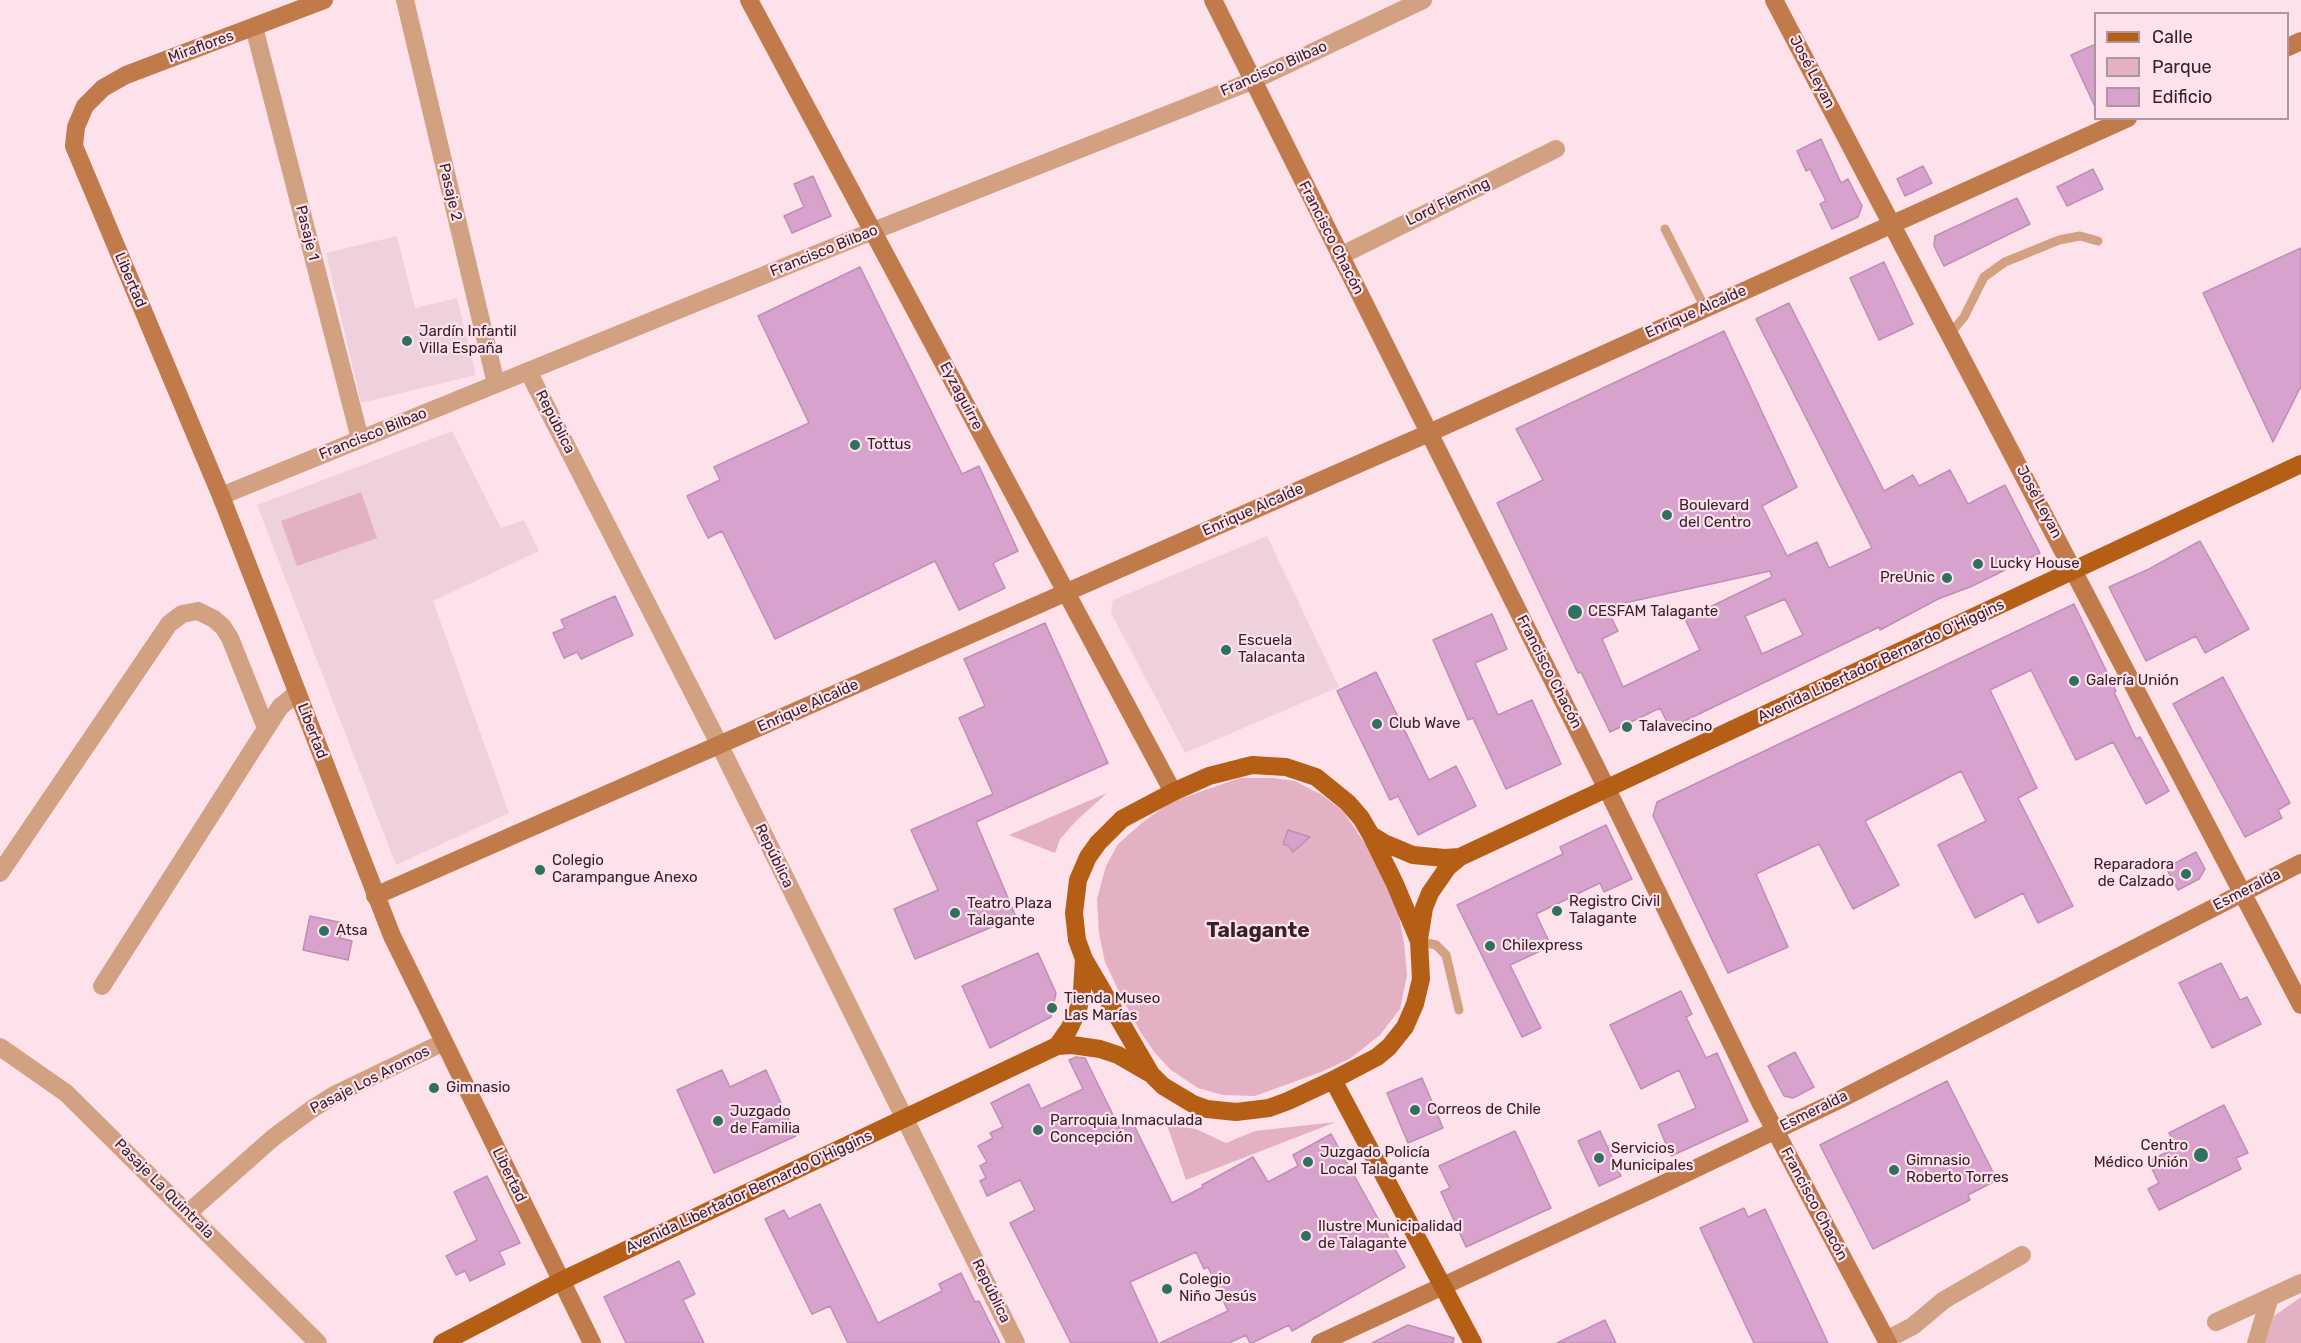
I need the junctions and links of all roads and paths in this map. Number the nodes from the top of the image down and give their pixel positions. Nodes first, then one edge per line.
1 (324, 0) edge
2 (405, 0) edge
3 (749, 0) edge
4 (1213, 0) edge
5 (1423, 0) edge
6 (1774, 0) edge
7 (254, 27) junction
8 (1252, 81) junction
9 (85, 106) joint
10 (2124, 120) edge
11 (1556, 149) dead end
12 (1892, 224) junction
13 (1665, 229) dead end
14 (872, 232) junction
15 (2098, 241) dead end
16 (1340, 256) junction
17 (1705, 308) junction
18 (1950, 334) junction
19 (528, 371) junction
20 (496, 384) junction
21 (1429, 433) junction
22 (360, 439) junction
23 (2299, 462) edge
24 (221, 496) junction
25 (2075, 570) junction
26 (1066, 592) junction
27 (297, 693) junction
28 (266, 728) junction
29 (719, 746) junction
30 (1607, 789) junction
31 (1173, 792) junction
32 (1371, 835) junction
33 (1460, 857) junction
34 (2301, 863) edge
35 (0, 873) edge
36 (2243, 892) junction
37 (375, 896) junction
38 (1419, 940) junction
39 (1084, 959) junction
40 (102, 986) dead end
41 (2301, 1005) edge
42 (1459, 1010) dead end
43 (444, 1042) junction
44 (1057, 1046) junction
45 (0, 1047) edge
46 (1150, 1074) junction
47 (1333, 1080) junction
48 (905, 1118) junction
49 (1774, 1131) junction
50 (188, 1213) junction
51 (2022, 1255) dead end
52 (561, 1281) junction
53 (2301, 1283) edge
54 (1443, 1287) junction
55 (2270, 1298) junction
56 (2217, 1322) dead end
57 (1887, 1341) edge
58 (318, 1343) edge
59 (442, 1343) edge
60 (592, 1343) edge
61 (1016, 1343) edge
62 (1320, 1343) edge
63 (1473, 1343) edge
64 (2256, 1343) edge

1 - 7 street, Miraflores
2 - 20 street, Pasaje 2
3 - 14 street, Eyzaguirre
4 - 8 street, Francisco Chacón
5 - 8 street, Francisco Bilbao
6 - 12 street, José Leyan
7 - 9 street, Miraflores
7 - 22 street, Pasaje 1
8 - 14 street, Francisco Bilbao
8 - 16 street, Francisco Chacón
9 - 24 street, Libertad
10 - 12 street, Enrique Alcalde
11 - 16 street, Lord Fleming
12 - 17 street, Enrique Alcalde
12 - 18 street, José Leyan
13 - 17 lane
14 - 19 street, Francisco Bilbao
14 - 26 street, Eyzaguirre
15 - 18 lane
16 - 21 street, Francisco Chacón
17 - 21 street, Enrique Alcalde
18 - 25 street, José Leyan
19 - 20 street, Francisco Bilbao
19 - 29 street, República
20 - 22 street, Francisco Bilbao
21 - 26 street, Enrique Alcalde
21 - 30 street, Francisco Chacón
22 - 24 street, Francisco Bilbao
23 - 25 main road, Avenida Libertador Bernardo O'Higgins
24 - 27 street, Libertad
25 - 30 main road, Avenida Libertador Bernardo O'Higgins
25 - 36 street, José Leyan
26 - 29 street, Enrique Alcalde
26 - 31 street, Eyzaguirre
27 - 28 street
27 - 37 street, Libertad
28 - 35 street
28 - 40 street
29 - 37 street, Enrique Alcalde
29 - 48 street, República
30 - 33 main road, Avenida Libertador Bernardo O'Higgins
30 - 49 street, Francisco Chacón
31 - 32 main road
31 - 39 main road
32 - 33 main road, Avenida Libertador Bernardo O'Higgins
32 - 38 main road
33 - 38 main road, Avenida Libertador Bernardo O'Higgins
34 - 36 street, Esmeralda
36 - 41 street, José Leyan
36 - 49 street, Esmeralda
37 - 43 street, Libertad
38 - 42 lane
38 - 47 main road, Avenida Libertador Bernardo O'Higgins
39 - 44 main road
39 - 46 main road
43 - 50 street, Pasaje Los Aromos
43 - 52 street, Libertad
44 - 46 main road, Avenida Libertador Bernardo O'Higgins
44 - 48 main road, Avenida Libertador Bernardo O'Higgins
45 - 50 street, Pasaje La Quintrala
46 - 47 main road, Avenida Libertador Bernardo O'Higgins
47 - 54 main road
48 - 52 main road, Avenida Libertador Bernardo O'Higgins
48 - 61 street, República
49 - 54 street, Esmeralda
49 - 57 street, Francisco Chacón
50 - 58 street, Pasaje La Quintrala
51 - 57 street
52 - 59 main road, Avenida Libertador Bernardo O'Higgins
52 - 60 street, Libertad
53 - 55 street
54 - 62 street, Esmeralda
54 - 63 main road
55 - 56 street
55 - 64 street

